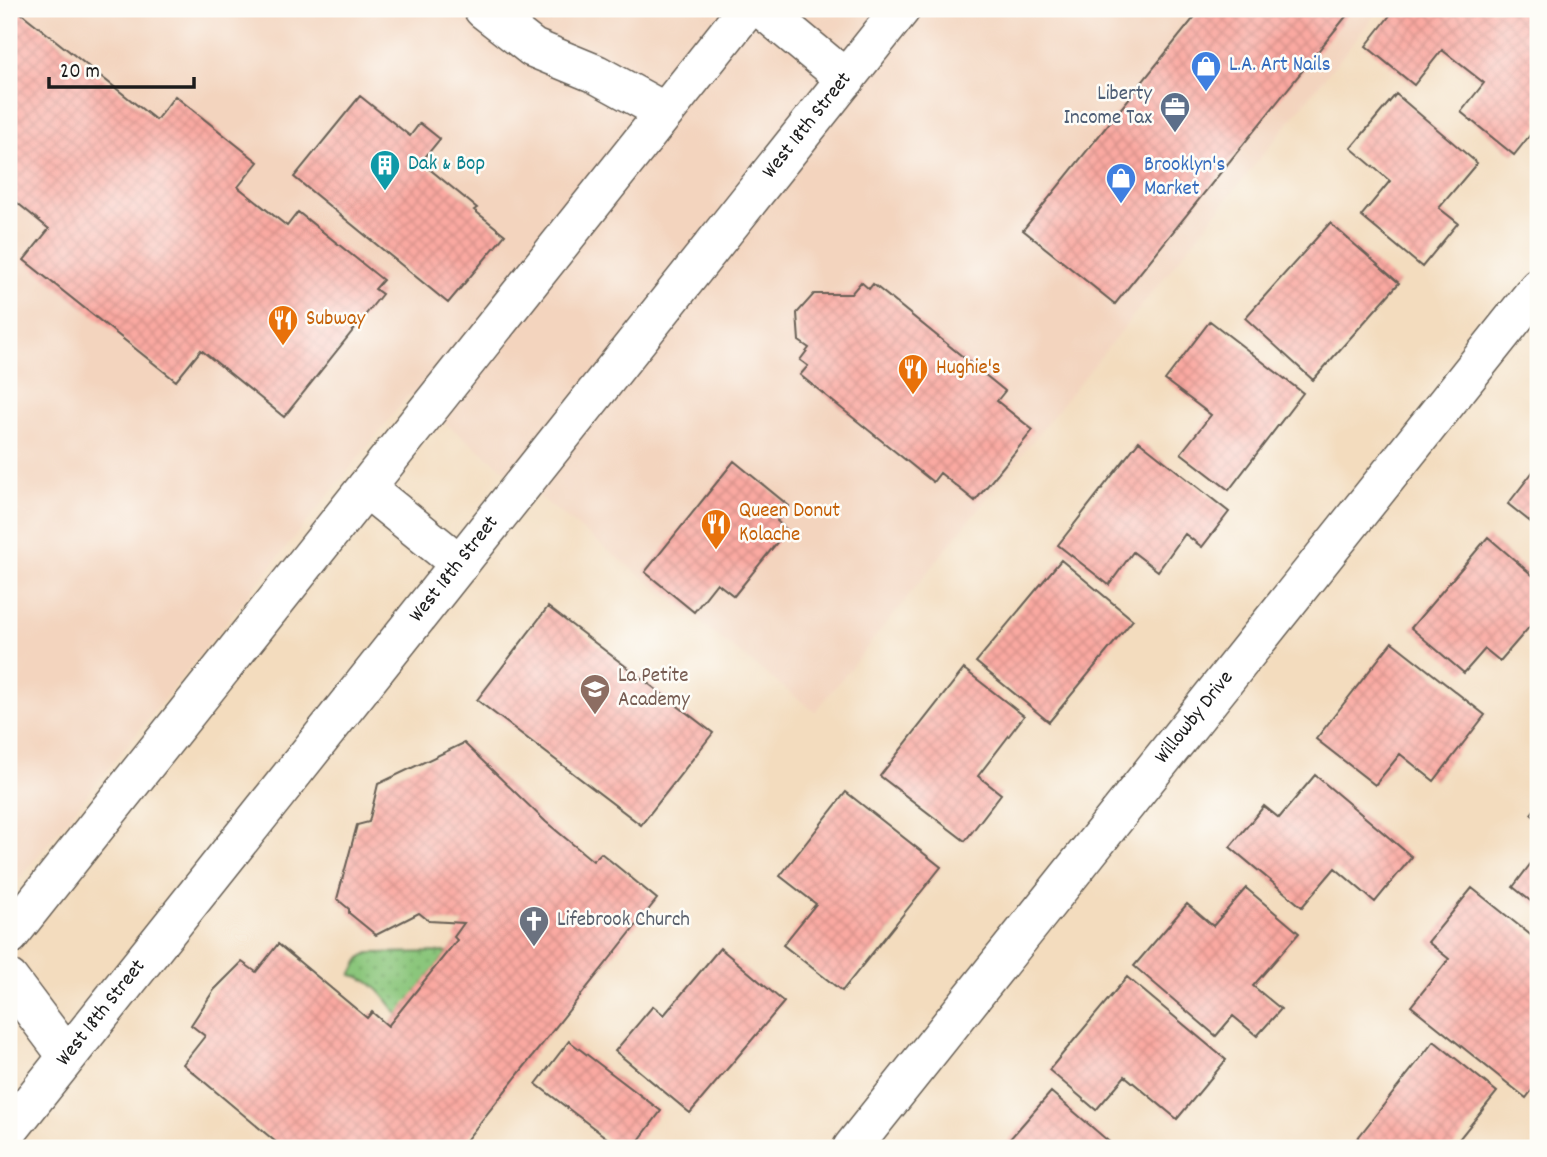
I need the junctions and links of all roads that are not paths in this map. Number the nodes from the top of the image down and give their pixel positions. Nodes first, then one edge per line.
1 (483, 9) edge
2 (747, 9) edge
3 (762, 9) edge
4 (901, 9) edge
5 (846, 79) junction
6 (665, 112) junction
7 (1538, 288) edge
8 (366, 488) junction
9 (460, 564) junction
10 (11, 929) edge
11 (9, 979) edge
12 (67, 1056) junction
13 (9, 1130) edge
14 (852, 1148) edge

1 - 6 main road
2 - 6 main road
3 - 5 main road
4 - 5 main road, West 18th Street
5 - 9 main road, West 18th Street
6 - 8 main road
7 - 14 main road, Willowby Drive
8 - 9 main road
8 - 10 main road
9 - 12 main road, West 18th Street
11 - 12 main road
12 - 13 main road, West 18th Street

